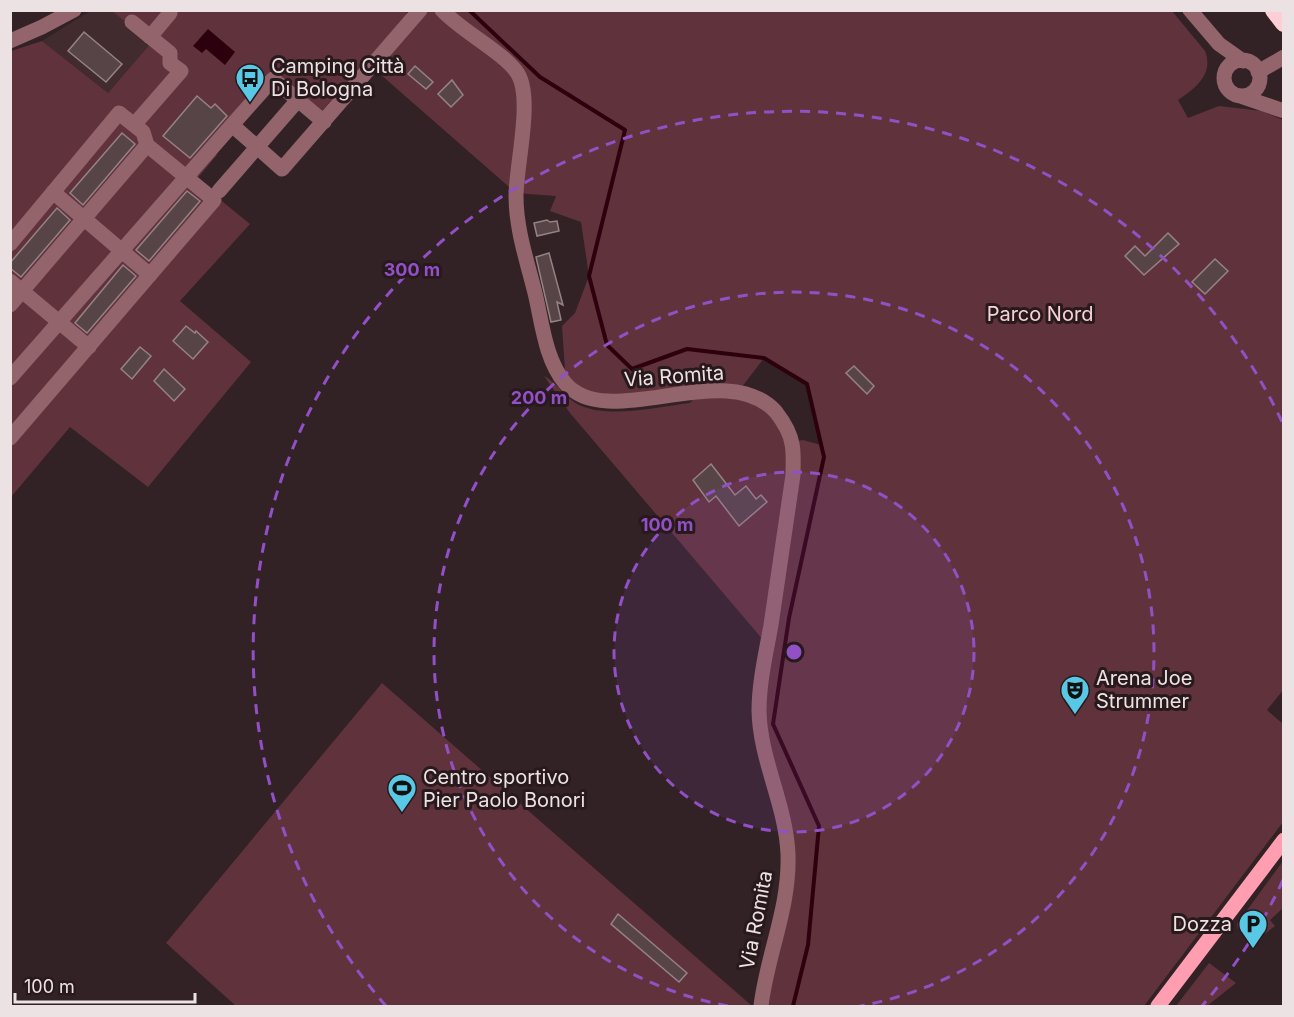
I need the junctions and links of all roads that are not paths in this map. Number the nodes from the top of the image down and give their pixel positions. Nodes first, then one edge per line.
1 (74, 10) edge
2 (420, 10) edge
3 (442, 10) edge
4 (1190, 10) edge
5 (1276, 10) edge
6 (170, 13) dead end
7 (1284, 17) edge
8 (132, 22) dead end
9 (1284, 23) edge
10 (1209, 34) junction
11 (150, 37) junction
12 (10, 41) edge
13 (1284, 57) edge
14 (1243, 61) junction
15 (1226, 71) junction
16 (1258, 77) junction
17 (1240, 96) junction
18 (298, 100) junction
19 (1284, 111) edge
20 (324, 122) junction
21 (134, 125) junction
22 (232, 125) junction
23 (147, 145) junction
24 (257, 147) junction
25 (187, 177) junction
26 (219, 191) dead end
27 (53, 192) junction
28 (84, 219) junction
29 (10, 243) edge
30 (122, 251) junction
31 (150, 275) junction
32 (16, 286) edge
33 (10, 305) edge
34 (59, 322) junction
35 (89, 346) junction
36 (10, 378) edge
37 (10, 438) edge
38 (1284, 840) edge
39 (760, 1006) edge
40 (1158, 1006) edge

1 - 12 street
2 - 20 street
3 - 39 street, Via Romita
4 - 10 street
5 - 7 highway
5 - 9 highway
6 - 11 street
8 - 11 street
10 - 14 street
10 - 15 street
11 - 21 street
13 - 16 street
14 - 15 street
14 - 16 street
15 - 17 street
16 - 17 street
16 - 19 street
17 - 19 street
18 - 20 street
18 - 22 street
18 - 24 street
20 - 24 street
21 - 23 street
21 - 27 street
22 - 24 street
22 - 25 street
23 - 25 street
23 - 28 street
24 - 26 street
25 - 30 street
25 - 31 street
27 - 28 street
27 - 29 street
28 - 30 street
28 - 32 street
30 - 31 street
30 - 34 street
31 - 35 street
32 - 33 street
32 - 34 street
34 - 35 street
34 - 36 street
35 - 37 street
38 - 40 main road

